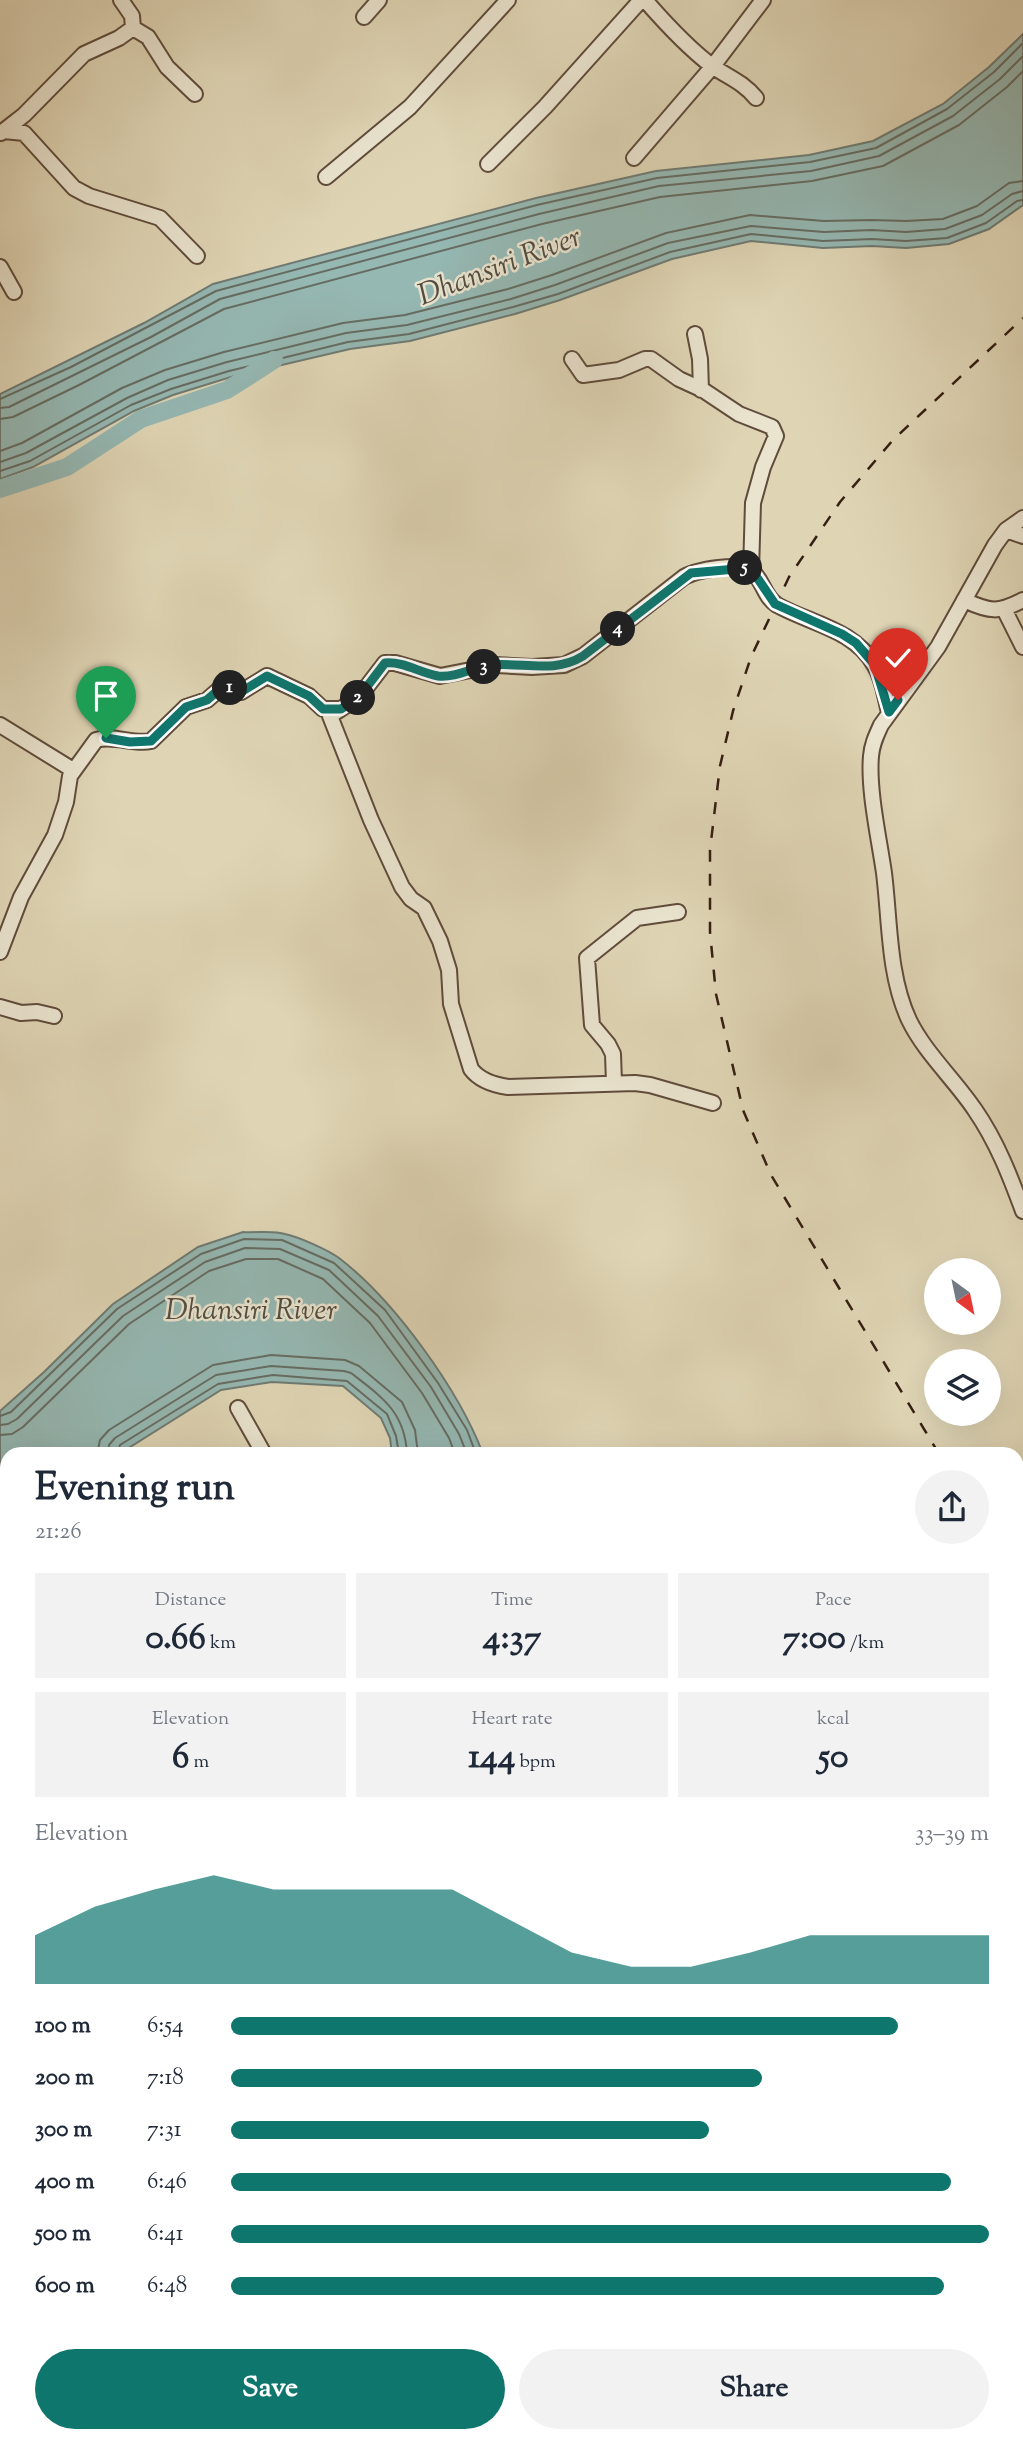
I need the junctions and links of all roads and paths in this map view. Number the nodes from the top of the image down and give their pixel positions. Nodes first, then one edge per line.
1 (121, 0) edge
2 (379, 0) edge
3 (508, 0) edge
4 (643, 0) edge
5 (763, 0) edge
6 (364, 17) dead end
7 (133, 28) junction
8 (713, 66) junction
9 (195, 94) dead end
10 (756, 98) dead end
11 (2, 133) edge
12 (634, 158) dead end
13 (488, 164) dead end
14 (326, 177) dead end
15 (197, 256) dead end
16 (0, 267) edge
17 (14, 292) dead end
18 (695, 334) dead end
19 (572, 359) dead end
20 (701, 390) junction
21 (1023, 518) edge
22 (1006, 530) junction
23 (1023, 536) edge
24 (751, 571) junction
25 (964, 600) junction
26 (1023, 600) edge
27 (1004, 609) junction
28 (1023, 647) edge
29 (341, 709) junction
30 (889, 712) junction
31 (0, 725) edge
32 (73, 770) junction
33 (678, 912) dead end
34 (0, 952) edge
35 (0, 1007) edge
36 (54, 1016) dead end
37 (614, 1083) junction
38 (713, 1103) dead end
39 (1023, 1211) edge
40 (238, 1408) dead end
41 (260, 1447) edge

1 - 7 street
2 - 6 street
3 - 14 street
4 - 8 street
4 - 13 street
5 - 8 street
7 - 9 street
7 - 11 street
8 - 10 street
8 - 12 street
11 - 15 street
16 - 17 street
18 - 20 street
19 - 20 street
20 - 24 street
21 - 22 street
22 - 23 street
22 - 25 street
24 - 29 street
24 - 30 street
25 - 27 street
25 - 30 street
26 - 27 street
27 - 28 street
29 - 32 street
29 - 37 street
30 - 39 street
31 - 32 street
32 - 34 street
33 - 37 street
35 - 36 street
37 - 38 street
40 - 41 street

